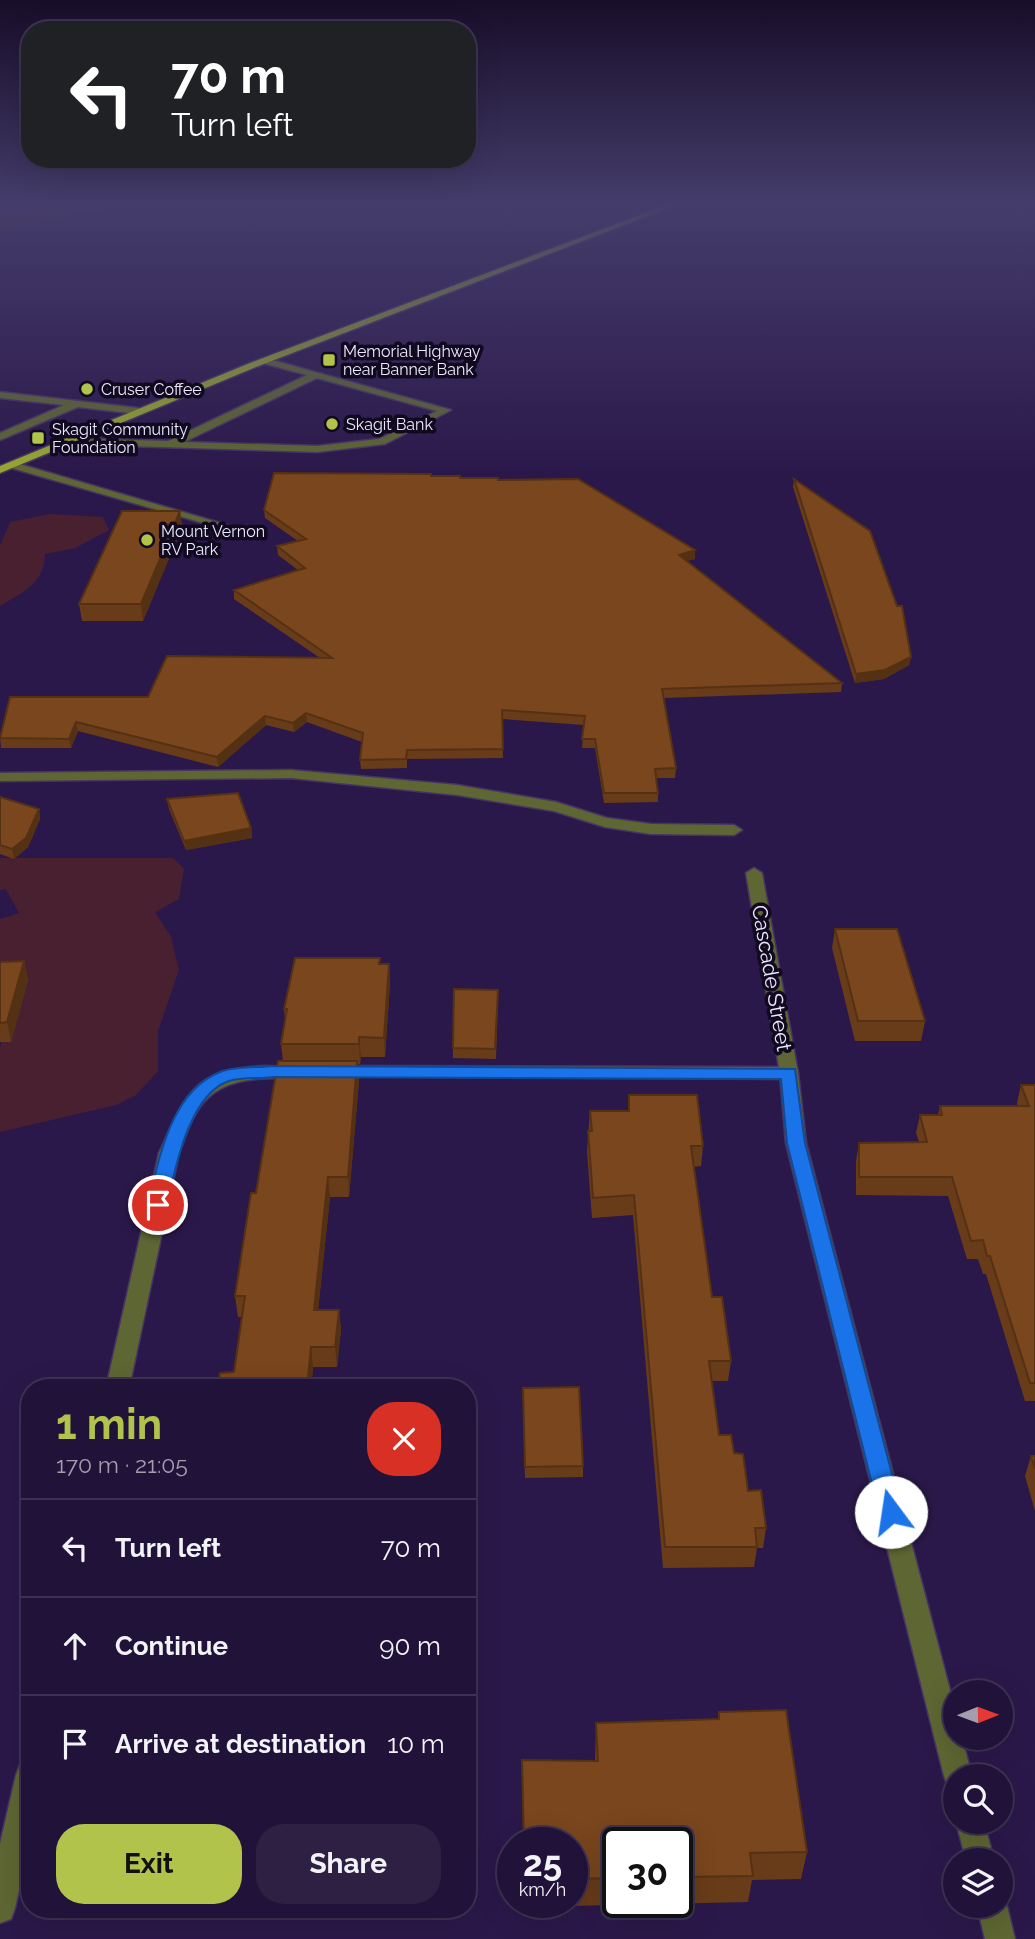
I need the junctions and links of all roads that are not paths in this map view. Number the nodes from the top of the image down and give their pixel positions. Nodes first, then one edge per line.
1 (444, 292) edge
2 (260, 363) junction
3 (316, 375) junction
4 (0, 395) edge
5 (77, 404) junction
6 (138, 411) junction
7 (0, 437) edge
8 (64, 441) junction
9 (167, 445) junction
10 (12, 465) junction
11 (0, 470) edge
12 (221, 525) dead end
13 (0, 777) edge
14 (734, 830) dead end
15 (754, 873) dead end
16 (789, 1073) junction
17 (119, 1379) edge
18 (955, 1764) edge
19 (21, 1815) edge
20 (0, 1908) edge
21 (995, 1918) edge
22 (1000, 1939) edge

1 - 2 main road
2 - 3 street
2 - 6 main road
3 - 9 street
3 - 9 street
4 - 5 street
5 - 6 street
5 - 7 street
6 - 8 main road
8 - 9 street
8 - 10 main road
10 - 11 main road
10 - 12 street
13 - 14 street
15 - 16 street, Cascade Street
16 - 17 street
16 - 18 street, Cascade Street
19 - 20 street
21 - 22 street

